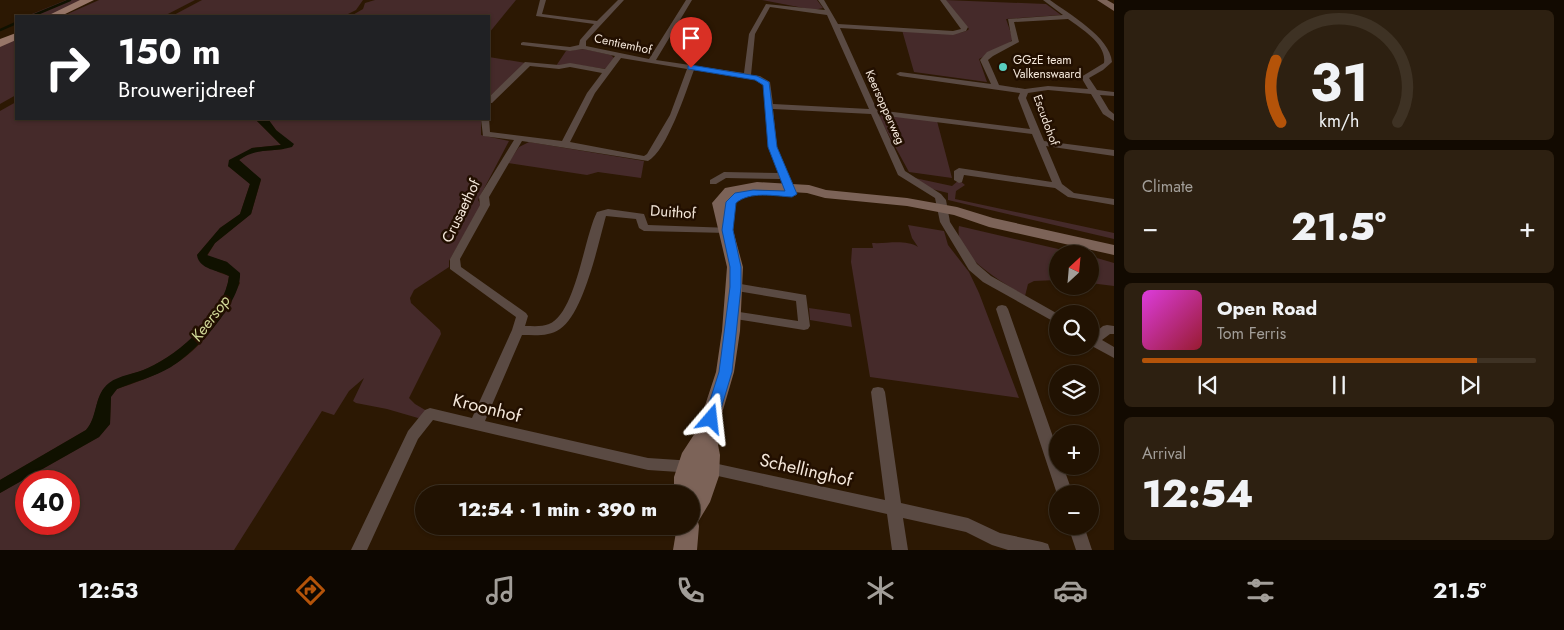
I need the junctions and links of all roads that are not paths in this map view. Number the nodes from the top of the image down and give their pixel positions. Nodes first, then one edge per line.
1 (89, 0) edge
2 (97, 0) edge
3 (542, 0) edge
4 (621, 0) edge
5 (689, 0) edge
6 (821, 0) edge
7 (943, 0) edge
8 (1046, 0) edge
9 (1101, 0) edge
10 (766, 3) edge
11 (1114, 8) edge
12 (830, 13) junction
13 (54, 15) edge
14 (62, 15) edge
15 (1068, 17) junction
16 (598, 24) junction
17 (836, 26) junction
18 (15, 32) edge
19 (15, 36) edge
20 (0, 39) edge
21 (0, 43) edge
22 (524, 44) dead end
23 (583, 47) junction
24 (619, 56) junction
25 (651, 62) junction
26 (691, 68) junction
27 (607, 72) junction
28 (900, 74) dead end
29 (746, 76) junction
30 (995, 85) junction
31 (1025, 90) junction
32 (1093, 92) junction
33 (1114, 94) edge
34 (490, 100) edge
35 (770, 106) junction
36 (873, 112) junction
37 (1114, 118) edge
38 (485, 120) edge
39 (1035, 132) junction
40 (519, 139) junction
41 (1041, 143) junction
42 (565, 144) junction
43 (1114, 153) edge
44 (959, 180) dead end
45 (713, 182) dead end
46 (789, 186) junction
47 (1058, 186) junction
48 (1114, 202) edge
49 (942, 212) junction
50 (727, 230) junction
51 (1114, 250) edge
52 (736, 287) junction
53 (1002, 309) dead end
54 (733, 315) junction
55 (1049, 315) edge
56 (518, 330) junction
57 (1114, 330) edge
58 (1099, 335) edge
59 (1099, 344) edge
60 (1114, 353) edge
61 (878, 392) dead end
62 (476, 425) junction
63 (706, 434) junction
64 (687, 468) junction
65 (709, 468) junction
66 (685, 485) edge
67 (1061, 485) edge
68 (700, 498) edge
69 (894, 510) junction
70 (687, 535) edge
71 (1079, 535) edge
72 (359, 550) edge
73 (685, 550) edge
74 (900, 550) edge
75 (1042, 550) edge
76 (1084, 550) edge

1 - 13 main road
2 - 14 main road
3 - 16 street
4 - 16 street
5 - 25 street
6 - 12 street, Keersopperweg
7 - 17 street
8 - 15 street
9 - 11 street
10 - 12 street
10 - 29 street
12 - 17 street, Keersopperweg
15 - 30 street
15 - 32 street
16 - 23 street
17 - 36 street, Keersopperweg
18 - 20 main road
19 - 21 main road
22 - 23 street, Centiemhof
23 - 24 street, Centiemhof
24 - 25 street, Centiemhof
24 - 27 street
25 - 26 street, Centiemhof
26 - 29 street, Centiemhof
26 - 42 street
27 - 34 street
27 - 42 street
28 - 30 street
29 - 35 street, Centiemhof
30 - 31 street
31 - 32 street, Escudohof
31 - 39 street, Escudohof
32 - 33 street, Escudohof
32 - 37 street
35 - 36 street
35 - 46 street
36 - 39 street
36 - 49 street, Keersopperweg
38 - 40 street
39 - 41 street, Escudohof
40 - 42 street
40 - 56 street, Crusaethof
41 - 43 street
41 - 47 street, Escudohof
44 - 47 street
45 - 46 street
46 - 49 street
46 - 50 street
47 - 48 street
49 - 51 street
49 - 55 street, Keersopperweg
50 - 52 street
50 - 56 street, Duithof
52 - 54 street
52 - 54 street
53 - 67 street
54 - 63 street
56 - 62 street
57 - 58 street
59 - 60 street
61 - 69 street
62 - 64 street, Kroonhof
62 - 72 street, Kroonhof
63 - 64 street
63 - 65 street
64 - 65 street, Kroonhof
64 - 66 street
65 - 68 street
65 - 69 street, Schellinghof
69 - 74 street
69 - 75 street, Schellinghof
70 - 73 street
71 - 76 street

